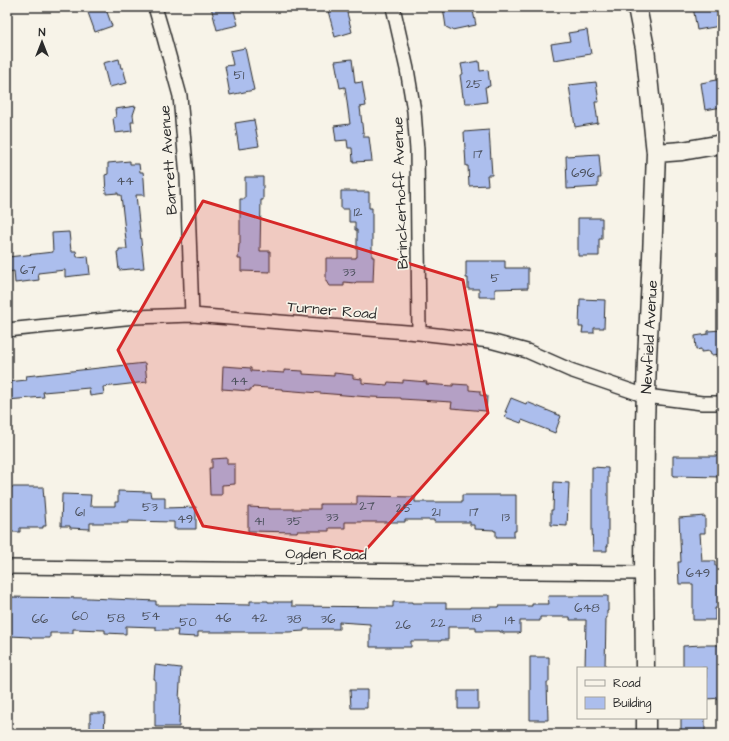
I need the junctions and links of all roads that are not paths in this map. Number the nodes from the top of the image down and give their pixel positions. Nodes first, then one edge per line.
1 (155, 7) edge
2 (393, 7) edge
3 (637, 7) edge
4 (722, 144) edge
5 (656, 153) junction
6 (192, 315) junction
7 (7, 330) edge
8 (419, 333) junction
9 (646, 396) junction
10 (722, 403) edge
11 (7, 567) edge
12 (644, 573) junction
13 (646, 667) edge
14 (646, 719) edge
15 (646, 734) edge

1 - 6 street, Barrett Avenue
2 - 8 street, Brinckerhoff Avenue
3 - 5 main road, Newfield Avenue
4 - 5 main road
5 - 9 main road, Newfield Avenue
6 - 7 street, Turner Road
6 - 8 street, Turner Road
8 - 9 street, Turner Road
9 - 10 street, Turner Road
9 - 12 main road, Newfield Avenue
11 - 12 street, Ogden Road
12 - 13 main road, Newfield Avenue
14 - 15 main road

